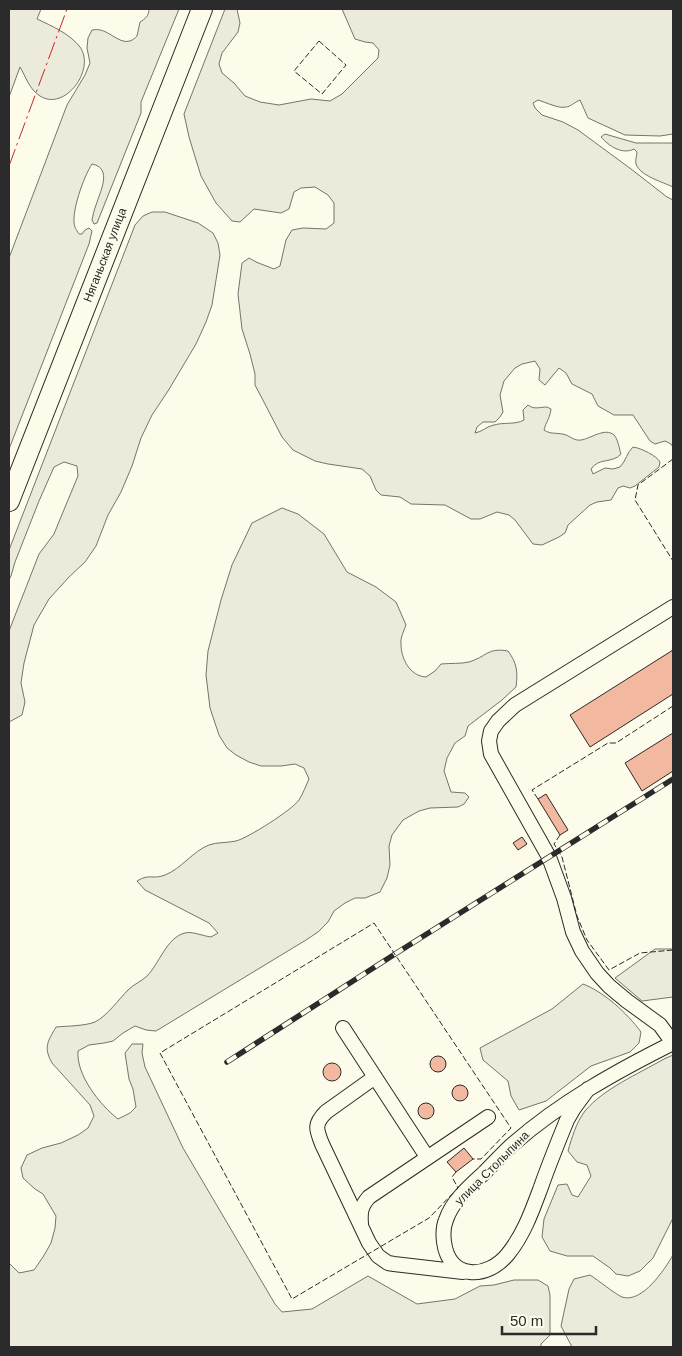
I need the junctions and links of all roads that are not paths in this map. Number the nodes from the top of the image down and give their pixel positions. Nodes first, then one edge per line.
1 (202, 9) edge
2 (9, 500) edge
3 (673, 607) edge
4 (343, 1028) dead end
5 (673, 1043) edge
6 (375, 1077) junction
7 (588, 1089) junction
8 (488, 1117) dead end
9 (427, 1157) junction
10 (361, 1228) junction
11 (469, 1272) junction

1 - 2 highway, Няганьская улица
3 - 5 street
4 - 6 street
5 - 7 street, улица Столыпина
6 - 9 street
6 - 10 street
7 - 11 street, улица Столыпина
7 - 11 street, улица Столыпина
8 - 9 street
9 - 10 street
10 - 11 street

